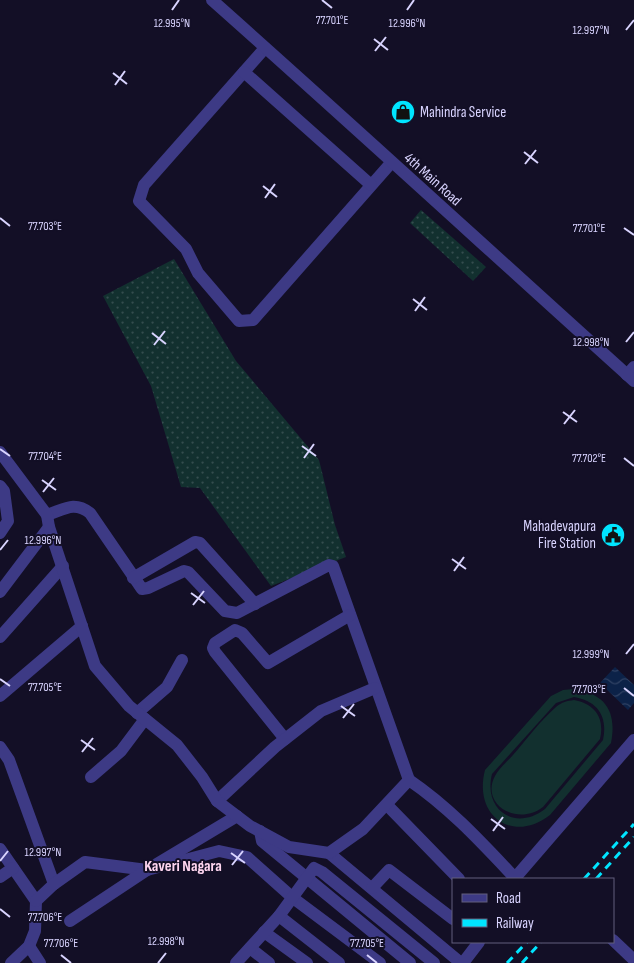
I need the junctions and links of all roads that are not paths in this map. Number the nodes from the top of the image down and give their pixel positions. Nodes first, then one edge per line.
1 (212, 0) edge
2 (265, 48) junction
3 (244, 72) junction
4 (391, 162) junction
5 (371, 186) junction
6 (632, 375) edge
7 (0, 452) edge
8 (0, 486) edge
9 (48, 521) junction
10 (0, 533) edge
11 (63, 566) junction
12 (133, 578) junction
13 (0, 592) edge
14 (254, 604) junction
15 (350, 615) junction
16 (82, 626) junction
17 (0, 637) edge
18 (182, 660) dead end
19 (375, 688) junction
20 (0, 696) edge
21 (141, 716) junction
22 (285, 739) junction
23 (634, 740) edge
24 (0, 747) edge
25 (91, 776) dead end
26 (410, 780) junction
27 (217, 801) junction
28 (387, 805) junction
29 (237, 816) junction
30 (261, 836) junction
31 (0, 849) edge
32 (329, 853) junction
33 (247, 857) junction
34 (13, 868) junction
35 (147, 870) junction
36 (0, 876) edge
37 (305, 878) junction
38 (458, 878) edge
39 (513, 878) edge
40 (515, 878) edge
41 (54, 884) junction
42 (372, 888) junction
43 (293, 898) junction
44 (36, 901) junction
45 (279, 916) junction
46 (452, 918) edge
47 (70, 921) dead end
48 (264, 932) junction
49 (614, 941) edge
50 (478, 943) edge
51 (29, 946) junction
52 (250, 948) junction
53 (417, 949) junction
54 (634, 960) edge
55 (406, 962) edge
56 (11, 963) edge
57 (40, 963) edge
58 (236, 963) edge
59 (269, 963) edge
60 (307, 963) edge
61 (339, 963) edge
62 (380, 963) edge
63 (434, 963) edge
64 (462, 963) edge

1 - 2 street, 4th Main Road
2 - 3 street
2 - 4 street, 4th Main Road
3 - 5 street
3 - 5 street
4 - 5 street
4 - 6 street, 4th Main Road
7 - 9 street
8 - 10 street
9 - 11 street
9 - 12 street
9 - 13 street
11 - 16 street
11 - 17 street
12 - 14 street
12 - 14 street
14 - 15 street
15 - 19 street
15 - 22 street
16 - 20 street
16 - 21 street
18 - 21 street
19 - 22 street
19 - 26 street
21 - 25 street
21 - 27 street
22 - 27 street
23 - 40 street
24 - 41 street
26 - 28 street
26 - 39 street
27 - 29 street
28 - 32 street
28 - 38 street
29 - 30 street
29 - 35 street
30 - 32 street
30 - 33 street
30 - 37 street
31 - 34 street
32 - 42 street
33 - 35 street
33 - 43 street
34 - 36 street
34 - 44 street
35 - 41 street
35 - 47 street
37 - 43 street
37 - 53 street
37 - 55 street
41 - 44 street
42 - 46 street
42 - 64 street
43 - 45 street
43 - 62 street
44 - 51 street
45 - 48 street
45 - 61 street
48 - 52 street
48 - 60 street
49 - 54 street
50 - 64 street
51 - 56 street
51 - 57 street
52 - 58 street
52 - 59 street
53 - 55 street
53 - 63 street

